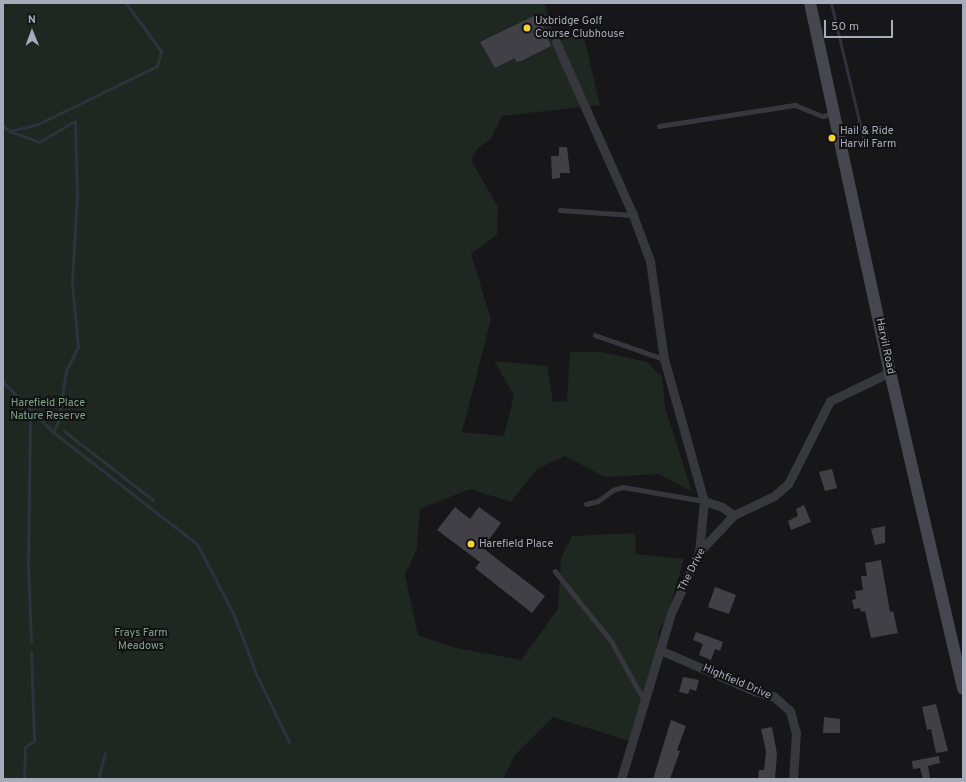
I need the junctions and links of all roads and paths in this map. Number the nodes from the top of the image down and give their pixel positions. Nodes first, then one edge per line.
1 (810, 3) edge
2 (556, 42) dead end
3 (835, 114) junction
4 (659, 126) dead end
5 (560, 210) dead end
6 (633, 215) junction
7 (595, 335) dead end
8 (664, 359) junction
9 (890, 372) junction
10 (704, 501) junction
11 (586, 504) dead end
12 (734, 515) junction
13 (699, 552) junction
14 (555, 571) dead end
15 (660, 650) junction
16 (963, 689) edge
17 (646, 703) junction
18 (621, 779) edge
19 (793, 779) edge

1 - 3 street, Harvil Road
2 - 6 street
3 - 4 lane
3 - 9 street, Harvil Road
5 - 6 lane
6 - 8 street
7 - 8 lane
8 - 10 street
9 - 12 street, The Drive
9 - 16 street, Harvil Road
10 - 11 lane
10 - 12 street
10 - 13 street
12 - 13 street, The Drive
13 - 15 street, The Drive
14 - 17 lane
15 - 17 street, The Drive
15 - 19 street, Highfield Drive
17 - 18 street, The Drive

